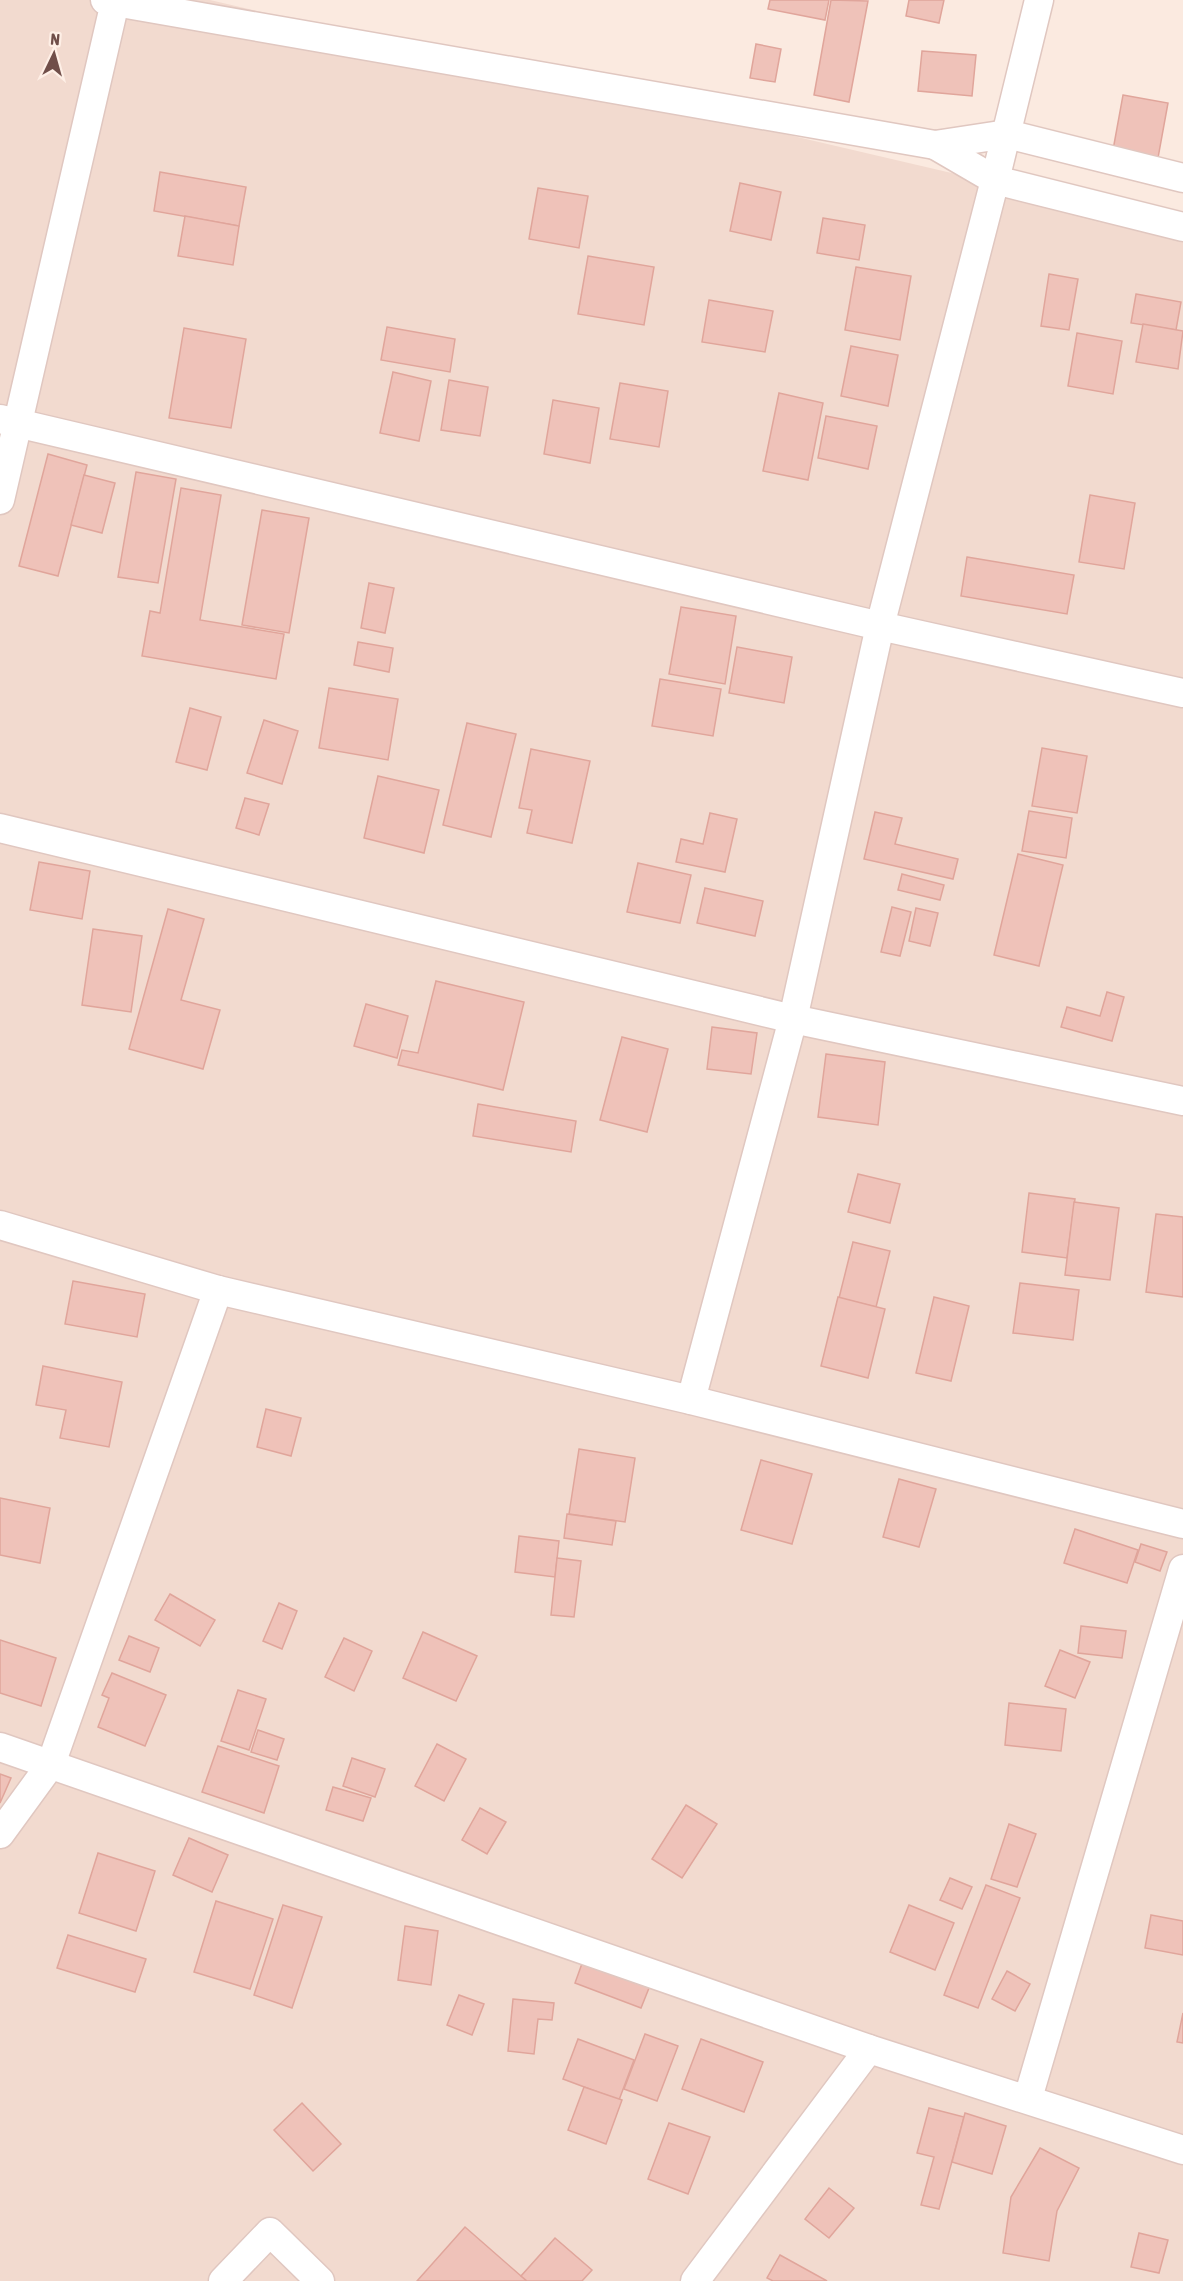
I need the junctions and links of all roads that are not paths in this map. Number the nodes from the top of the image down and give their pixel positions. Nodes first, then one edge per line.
1 (1040, 0) edge
2 (112, 1) edge
3 (1007, 134) junction
4 (935, 145) junction
5 (1183, 178) edge
6 (995, 180) junction
7 (1183, 227) edge
8 (9, 421) edge
9 (0, 500) edge
10 (880, 626) junction
11 (1183, 693) edge
12 (0, 828) edge
13 (793, 1019) junction
14 (1183, 1101) edge
15 (0, 1225) edge
16 (218, 1290) junction
17 (691, 1400) junction
18 (1183, 1524) edge
19 (1183, 1569) edge
20 (0, 1747) edge
21 (51, 1764) junction
22 (0, 1834) edge
23 (869, 2049) junction
24 (1028, 2098) junction
25 (1183, 2150) edge
26 (223, 2281) edge
27 (320, 2281) edge
28 (695, 2281) edge

1 - 3 street
2 - 4 street
2 - 8 street
3 - 4 street
3 - 5 street
3 - 6 street
4 - 6 street
6 - 7 street
6 - 10 street
8 - 9 street
8 - 10 street
10 - 11 street
10 - 13 street
12 - 13 street
13 - 14 street
13 - 17 street
15 - 16 street
16 - 17 street
16 - 21 street
17 - 18 street
19 - 24 street
20 - 21 street
21 - 22 street
21 - 23 street
23 - 24 street
23 - 28 street
24 - 25 street
26 - 27 street

